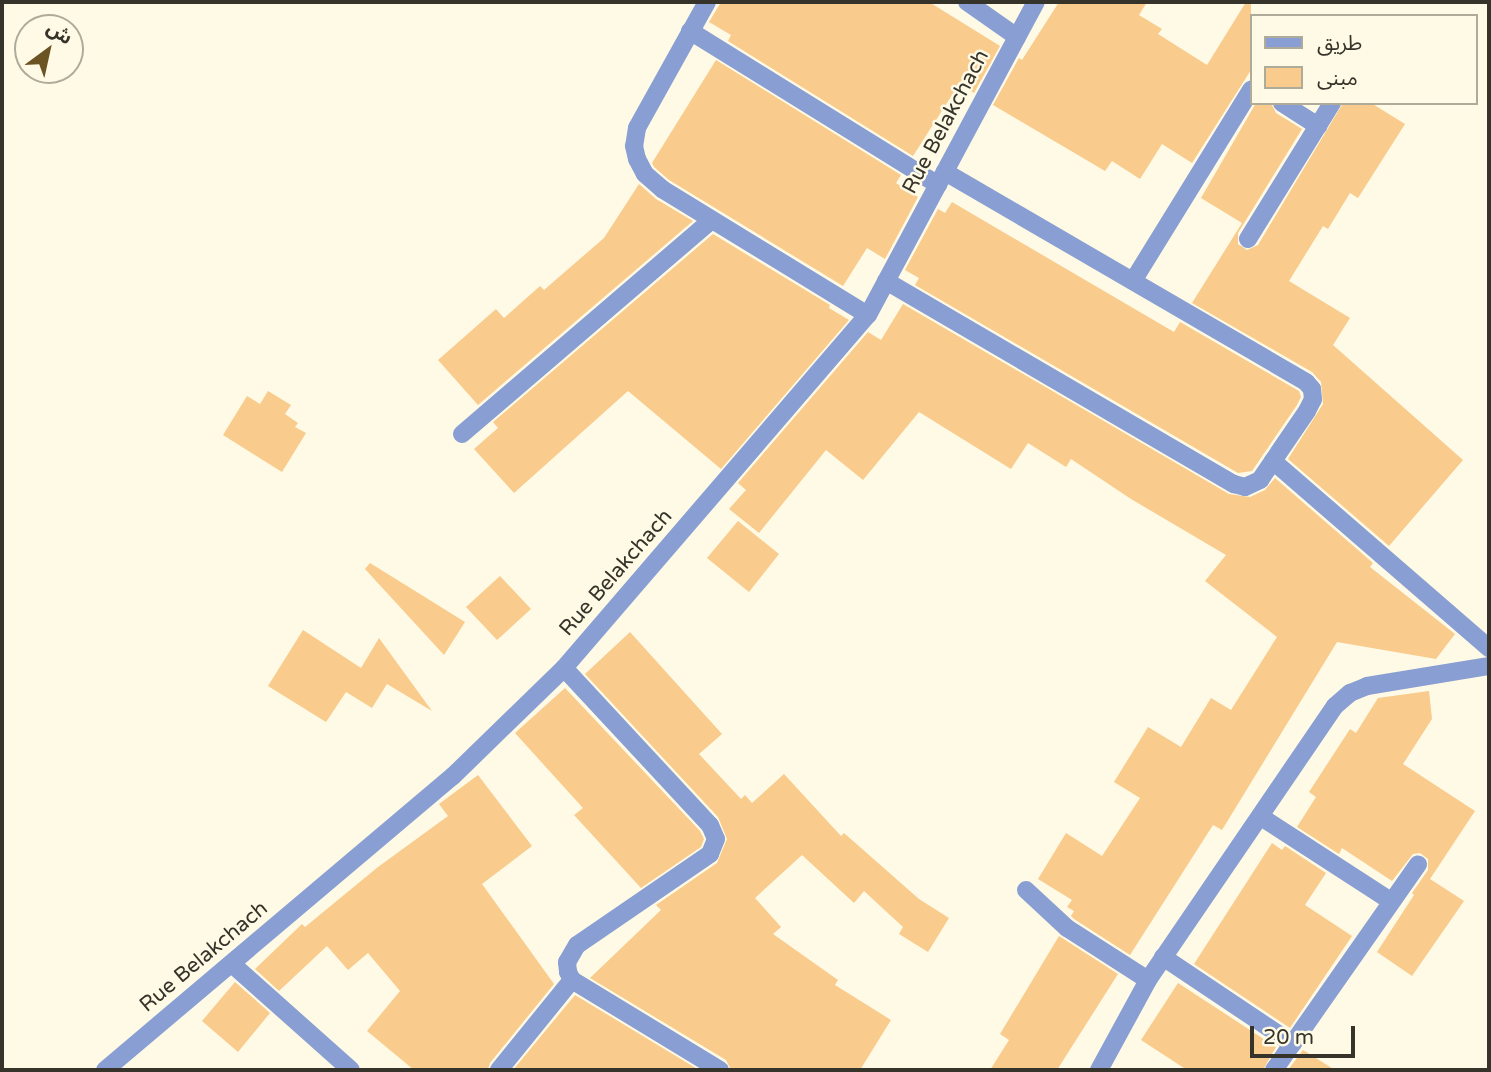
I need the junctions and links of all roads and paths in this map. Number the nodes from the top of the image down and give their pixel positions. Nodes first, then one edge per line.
1 (707, 2) edge
2 (968, 2) edge
3 (1036, 2) edge
4 (690, 31) junction
5 (1017, 37) junction
6 (1250, 92) edge
7 (1285, 105) edge
8 (1331, 105) edge
9 (1318, 126) junction
10 (941, 178) junction
11 (712, 220) junction
12 (1248, 239) dead end
13 (886, 281) junction
14 (1133, 281) junction
15 (868, 315) junction
16 (462, 434) dead end
17 (1273, 461) junction
18 (1489, 648) edge
19 (1489, 666) edge
20 (564, 668) junction
21 (1261, 817) junction
22 (1418, 864) dead end
23 (1026, 890) dead end
24 (1391, 901) junction
25 (1163, 957) junction
26 (232, 964) junction
27 (572, 980) junction
28 (1148, 980) junction
29 (1293, 1044) junction
30 (105, 1070) edge
31 (351, 1070) edge
32 (499, 1070) edge
33 (720, 1070) edge
34 (1099, 1070) edge
35 (1275, 1070) edge

1 - 4 street
2 - 5 street
3 - 5 street, Rue Belakchach
4 - 10 street
4 - 11 street
5 - 10 street, Rue Belakchach
6 - 14 street
7 - 9 street
8 - 9 street
9 - 12 street
10 - 13 street, Rue Belakchach
10 - 14 street
11 - 15 street
11 - 16 street
13 - 15 street, Rue Belakchach
13 - 17 street
14 - 17 street
15 - 20 street, Rue Belakchach
17 - 18 street
19 - 21 street
20 - 26 street, Rue Belakchach
20 - 27 street
21 - 24 street
21 - 25 street
22 - 24 street
23 - 28 street
24 - 29 street
25 - 28 street
25 - 29 street
26 - 30 street, Rue Belakchach
26 - 31 street
27 - 32 street
27 - 33 street
28 - 34 street
29 - 35 street

